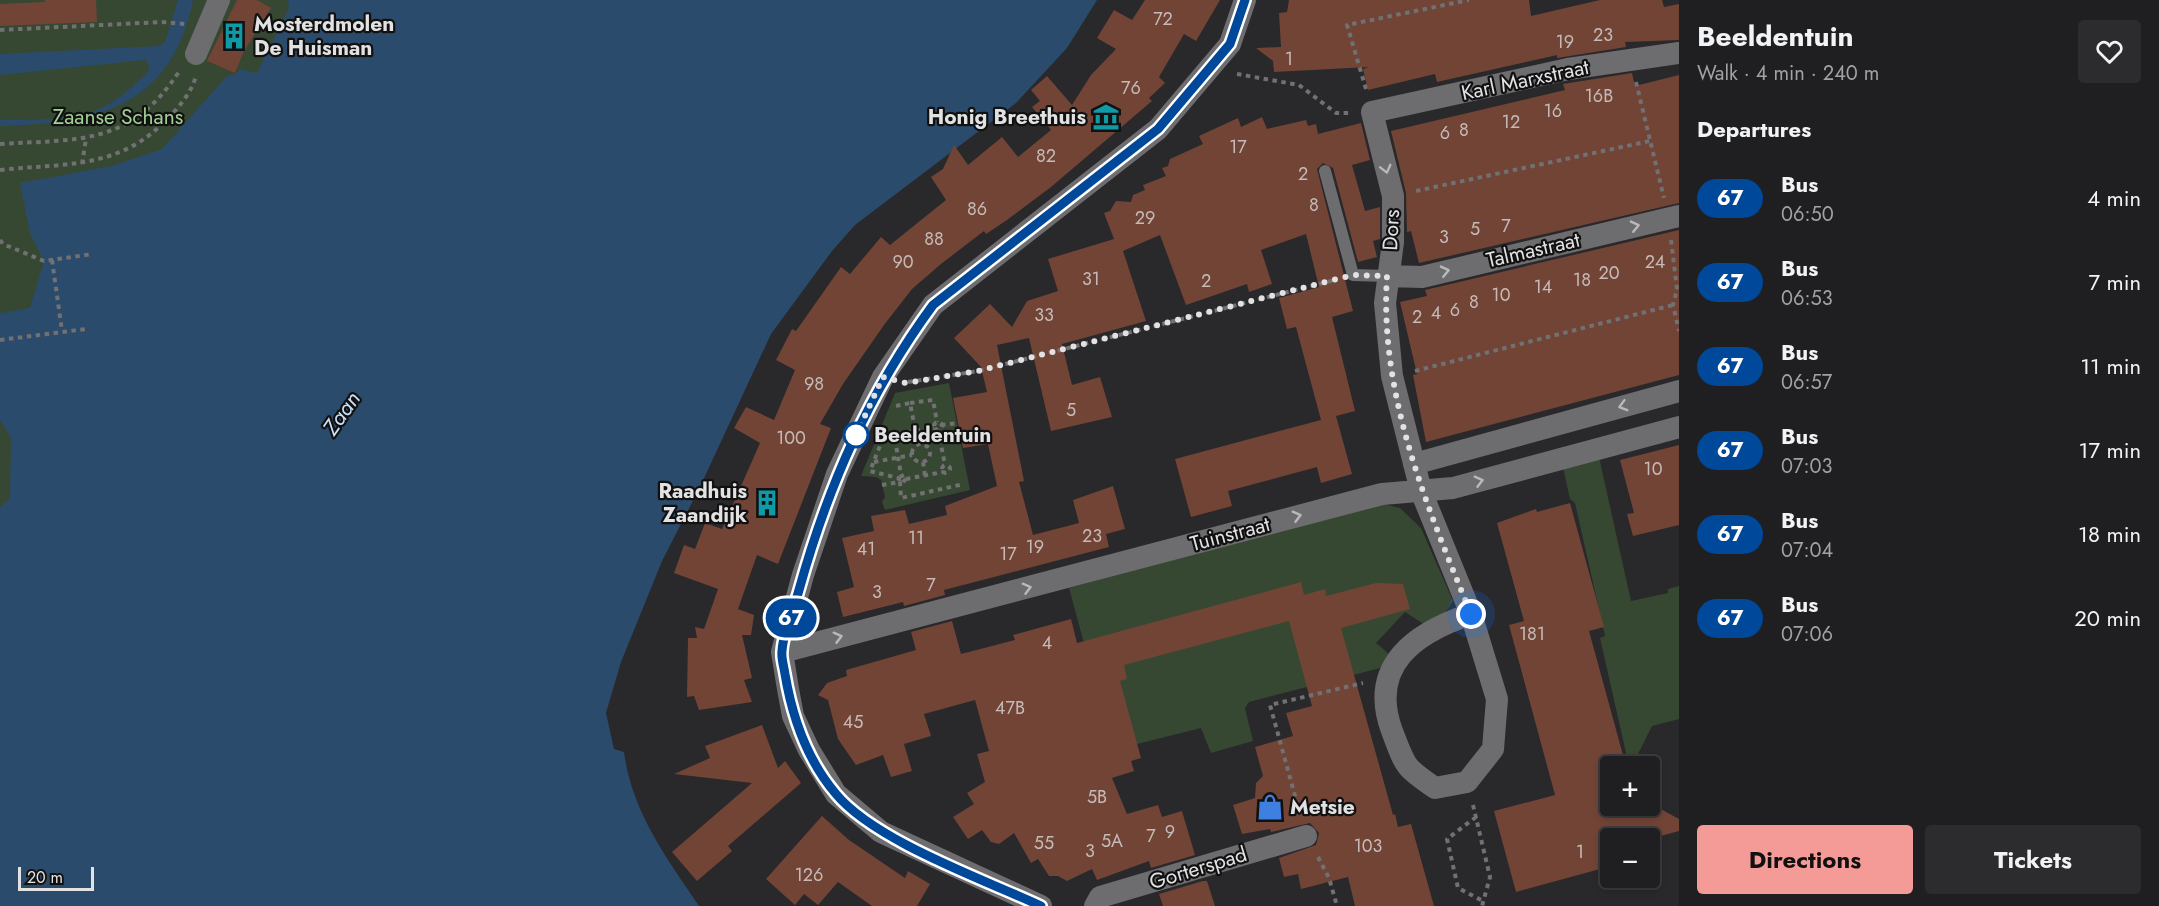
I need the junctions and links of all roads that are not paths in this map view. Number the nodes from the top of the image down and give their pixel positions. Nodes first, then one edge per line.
1 (219, 0) edge
2 (1245, 0) edge
3 (1679, 53) edge
4 (196, 54) road end
5 (1372, 112) joint
6 (1325, 171) dead end
7 (1679, 216) edge
8 (1387, 276) junction
9 (1679, 391) edge
10 (1679, 427) edge
11 (1414, 464) junction
12 (1421, 491) junction
13 (1471, 614) junction
14 (782, 652) junction
15 (1306, 836) road end
16 (1041, 906) edge
17 (1095, 906) edge

1 - 4 street
2 - 14 street
3 - 5 street, Karl Marxstraat
5 -> 8 street, Dors
6 - 8 lane, Dors
8 -> 7 street, Talmastraat
8 - 11 street, Dors
9 -> 11 street
12 -> 10 street, Tuinstraat
11 - 12 street, Dors
12 - 13 street, Dors
14 -> 12 street, Tuinstraat
13 - 13 street
14 - 16 street
15 - 17 street, Gorterspad

